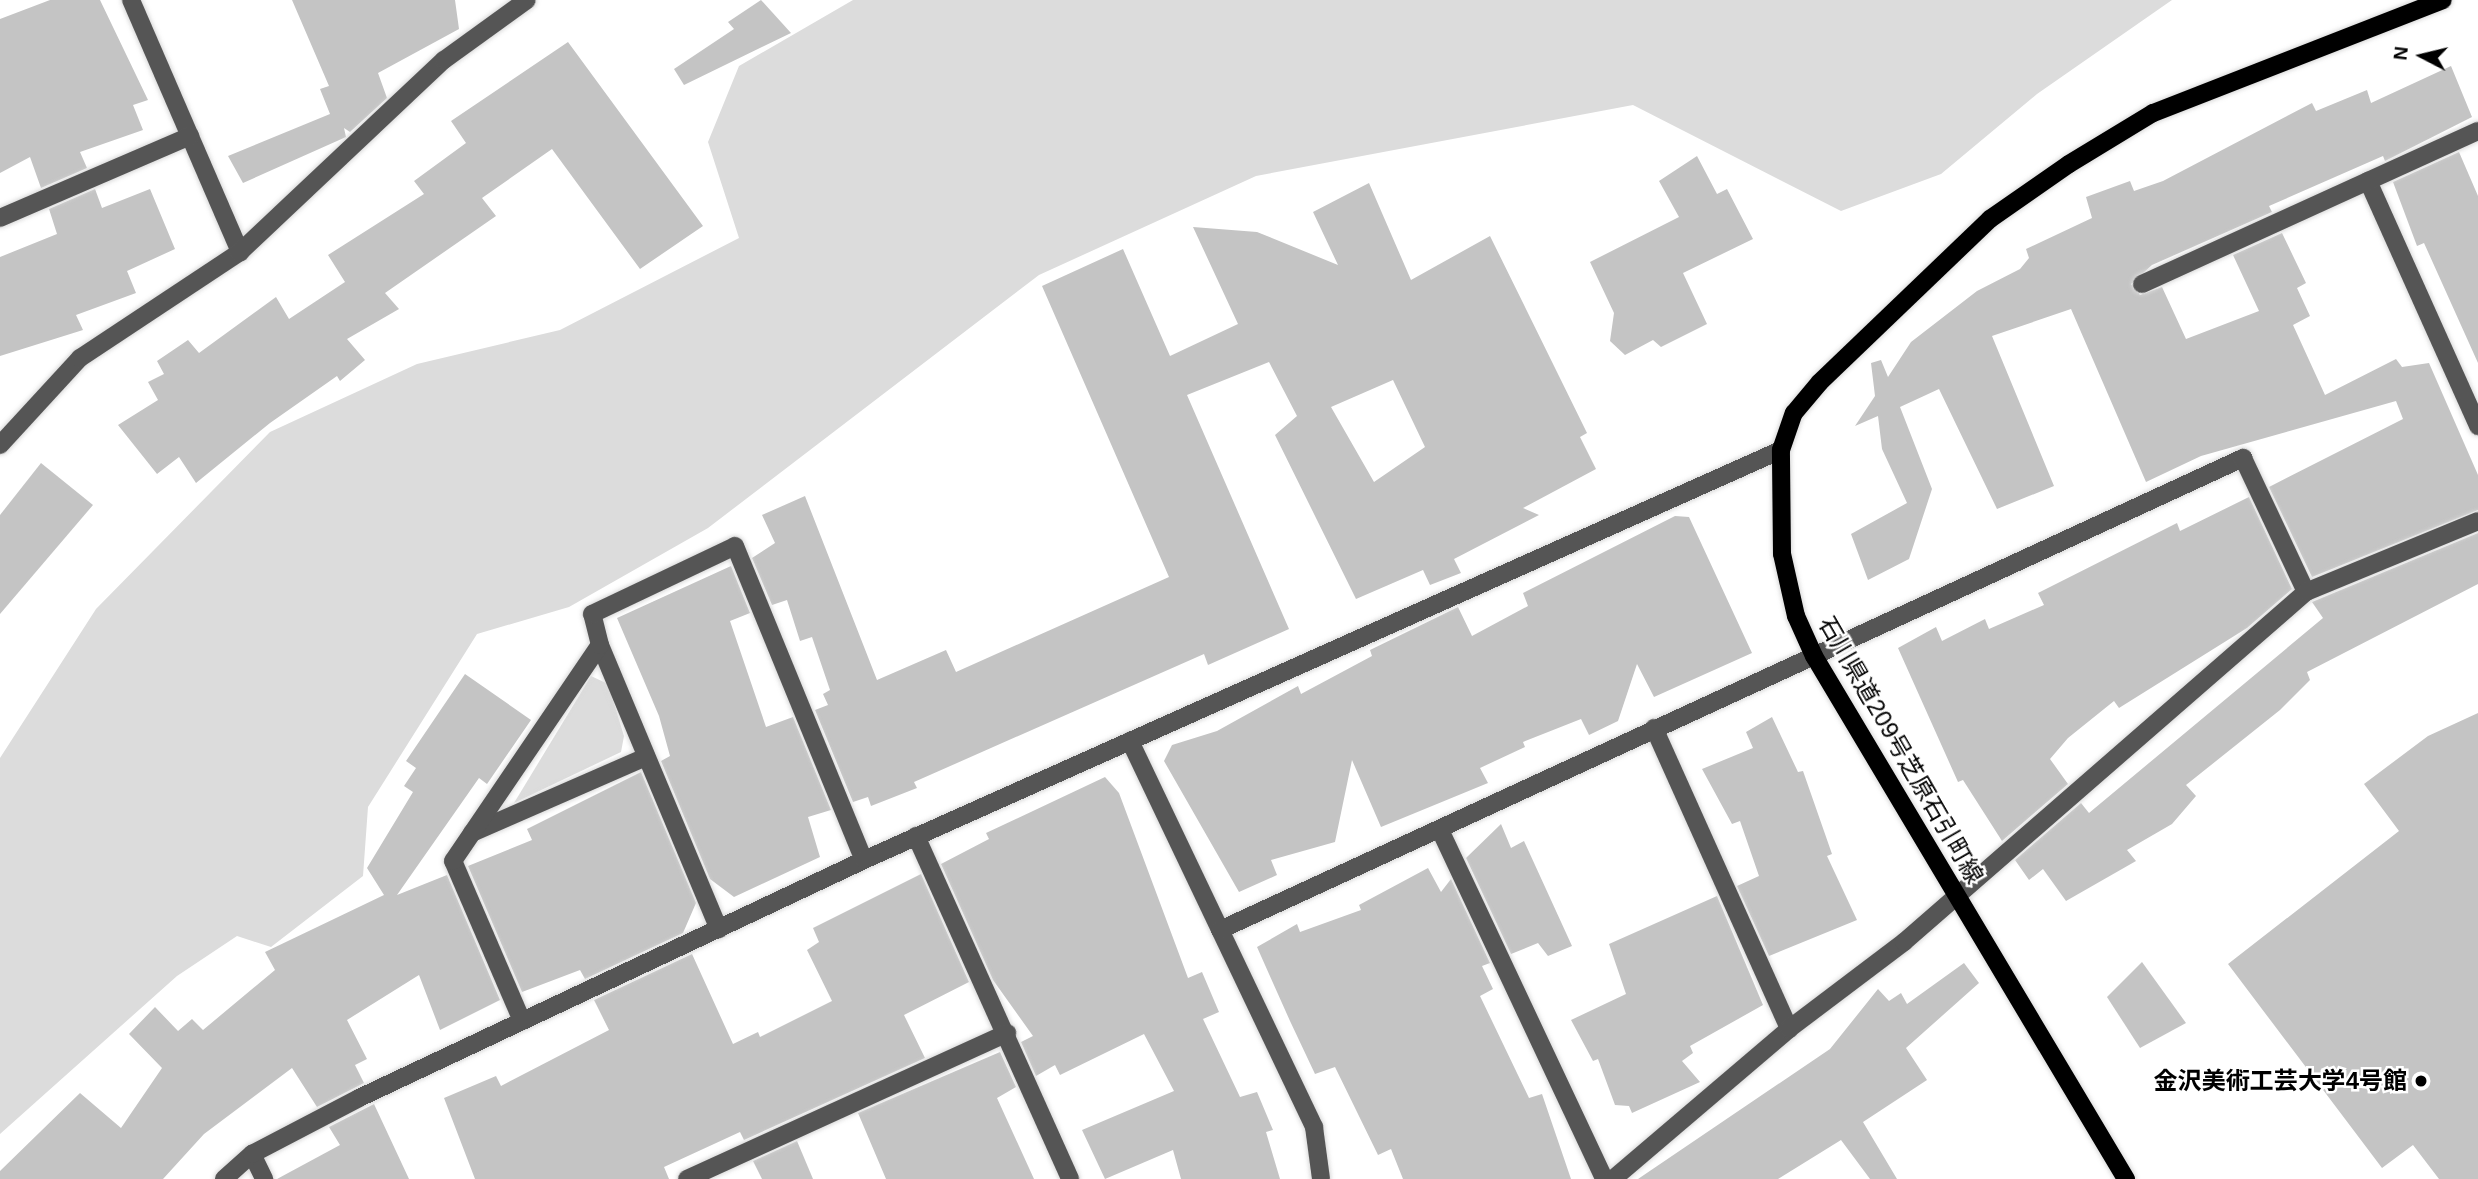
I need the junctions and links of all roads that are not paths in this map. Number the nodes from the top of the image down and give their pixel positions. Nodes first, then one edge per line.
1 (131, 0) edge
2 (527, 0) edge
3 (2443, 0) edge
4 (2478, 131) edge
5 (190, 136) junction
6 (2368, 181) junction
7 (0, 218) edge
8 (240, 253) junction
9 (2142, 284) dead end
10 (2478, 426) edge
11 (0, 444) edge
12 (1781, 450) junction
13 (2478, 521) edge
14 (2306, 592) junction
15 (600, 645) junction
16 (1814, 656) junction
17 (1654, 728) junction
18 (1130, 741) junction
19 (646, 757) junction
20 (1441, 831) junction
21 (471, 833) junction
22 (916, 836) junction
23 (864, 860) junction
24 (1956, 896) junction
25 (719, 929) junction
26 (1220, 930) junction
27 (522, 1021) junction
28 (1789, 1029) junction
29 (1007, 1033) junction
30 (253, 1154) junction
31 (224, 1179) edge
32 (264, 1179) edge
33 (687, 1179) edge
34 (1070, 1179) edge
35 (1321, 1179) edge
36 (1604, 1179) edge
37 (1613, 1179) edge
38 (2126, 1179) edge

1 - 5 street
2 - 8 street
3 - 12 main road, 石川県道209号芝原石引町線
4 - 6 street
5 - 7 street
5 - 8 street
6 - 9 street
6 - 10 street
8 - 11 street
12 - 16 main road, 石川県道209号芝原石引町線
12 - 18 street
13 - 14 street
14 - 16 street
14 - 24 street
15 - 19 street
15 - 21 street
15 - 23 street
16 - 17 street
16 - 24 main road, 石川県道209号芝原石引町線
17 - 20 street
17 - 28 street
18 - 22 street
18 - 26 street
19 - 21 street
19 - 25 street
20 - 26 street
20 - 36 street
21 - 27 street
22 - 23 street
22 - 29 street
23 - 25 street
24 - 28 street
24 - 38 main road, 石川県道209号芝原石引町線
25 - 27 street
26 - 35 street
27 - 30 street
28 - 37 street
29 - 33 street
29 - 34 street
30 - 31 street
30 - 32 street

